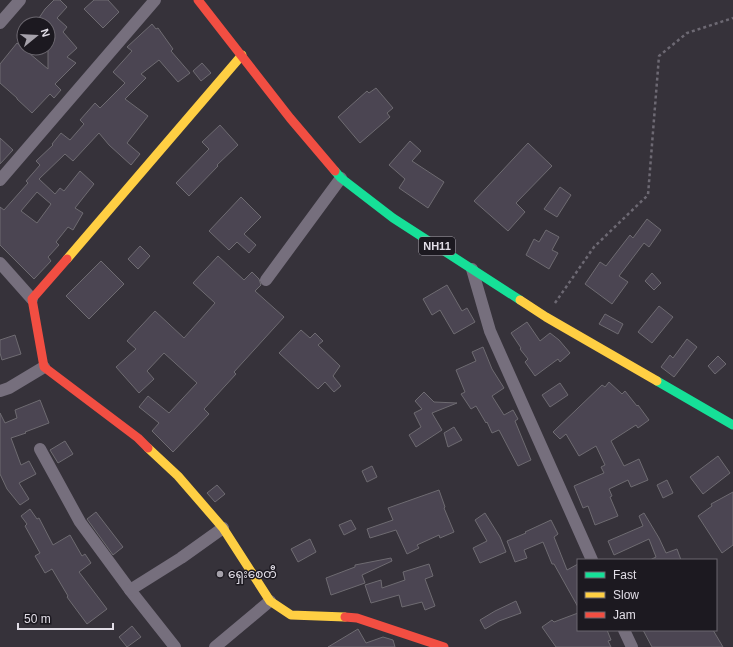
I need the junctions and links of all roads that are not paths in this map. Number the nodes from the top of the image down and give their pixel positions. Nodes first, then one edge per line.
1 (20, 0) edge
2 (155, 0) edge
3 (198, 0) edge
4 (0, 23) edge
5 (242, 55) junction
6 (341, 178) junction
7 (0, 180) edge
8 (0, 263) edge
9 (472, 268) junction
10 (266, 280) dead end
11 (32, 299) junction
12 (44, 367) junction
13 (0, 392) edge
14 (733, 426) edge
15 (40, 449) dead end
16 (224, 528) junction
17 (592, 559) edge
18 (130, 590) junction
19 (270, 601) junction
20 (624, 631) edge
21 (175, 647) edge
22 (215, 647) edge
23 (444, 647) edge
24 (632, 647) edge

1 - 4 street
2 - 7 street
3 - 5 main road, NH11
5 - 6 main road, NH11
5 - 11 main road
6 - 9 main road, NH11
6 - 10 street
8 - 11 street
9 - 14 main road, NH11
9 - 17 street
11 - 12 main road
12 - 13 street
12 - 16 main road
15 - 18 street
16 - 18 street
16 - 19 main road
18 - 21 street
19 - 22 street
19 - 23 main road
20 - 24 street

